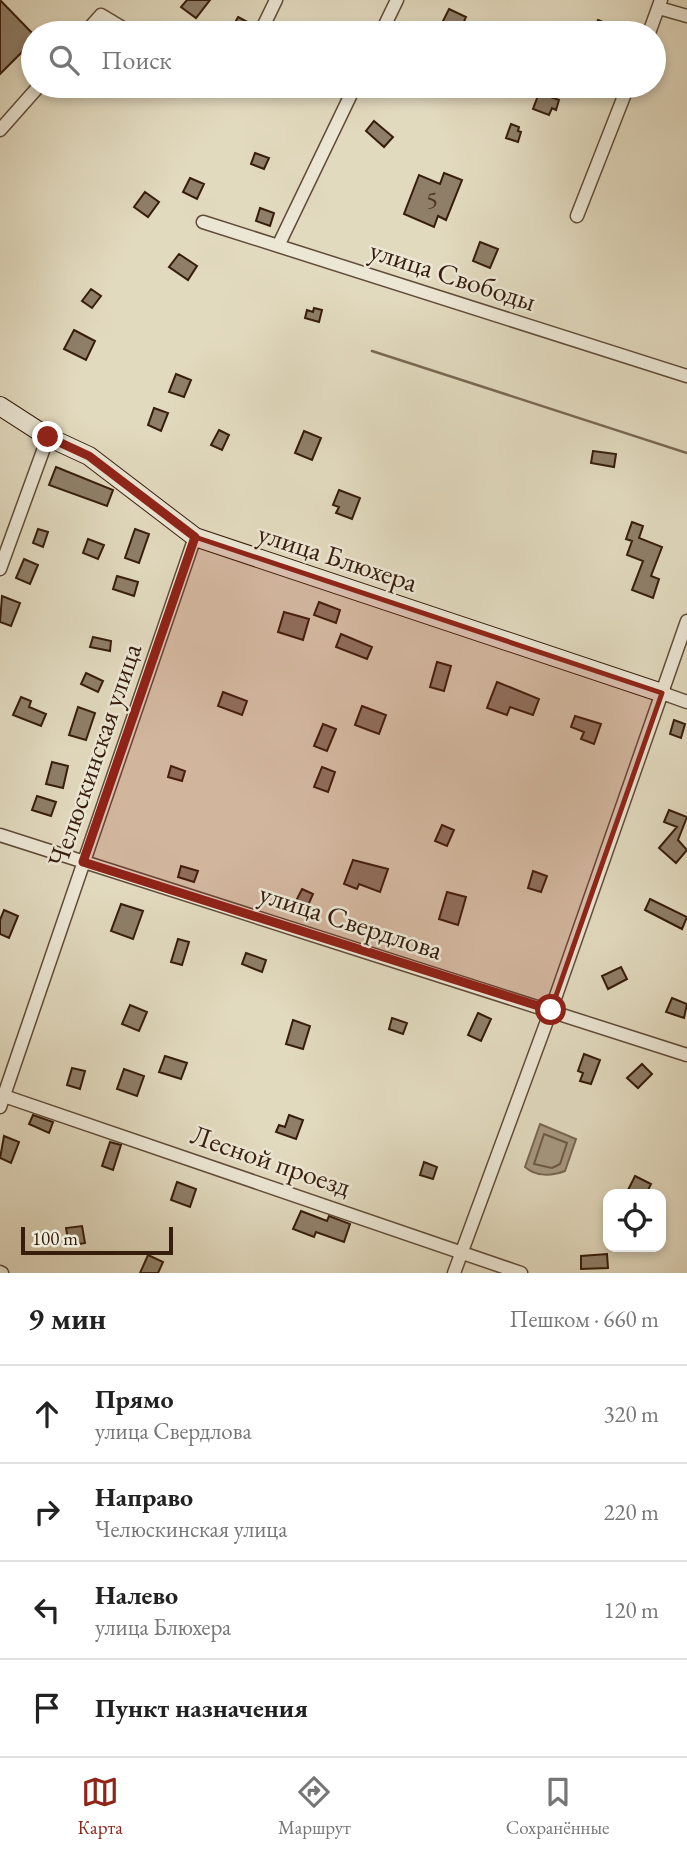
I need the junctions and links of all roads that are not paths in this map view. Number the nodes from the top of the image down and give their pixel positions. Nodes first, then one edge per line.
1 (276, 0) edge
2 (397, 0) edge
3 (660, 4) edge
4 (687, 16) edge
5 (96, 21) edge
6 (111, 21) edge
7 (266, 21) edge
8 (387, 21) edge
9 (654, 21) edge
10 (28, 98) edge
11 (349, 98) edge
12 (623, 98) edge
13 (0, 130) edge
14 (577, 216) dead end
15 (203, 222) dead end
16 (279, 244) junction
17 (687, 376) edge
18 (0, 406) edge
19 (48, 437) junction
20 (195, 537) junction
21 (0, 569) edge
22 (687, 621) edge
23 (662, 693) junction
24 (687, 702) edge
25 (0, 835) edge
26 (83, 862) junction
27 (551, 1010) junction
28 (687, 1055) edge
29 (2, 1102) edge
30 (462, 1251) junction
31 (454, 1273) edge
32 (521, 1273) edge

1 - 7 street
2 - 8 street
3 - 4 street
3 - 9 street
5 - 6 street
10 - 13 street
11 - 16 street
12 - 14 street
15 - 16 street, улица Свободы
16 - 17 street, улица Свободы
18 - 19 street, улица Блюхера
19 - 20 street, улица Блюхера
19 - 21 street
20 - 23 street, улица Блюхера
20 - 26 street, Челюскинская улица
22 - 23 street
23 - 24 street, улица Блюхера
23 - 27 street
25 - 26 street, улица Свердлова
26 - 27 street, улица Свердлова
26 - 29 street, Челюскинская улица
27 - 28 street, улица Свердлова
27 - 30 street
29 - 30 street, Лесной проезд
30 - 31 street
30 - 32 street, Лесной проезд

